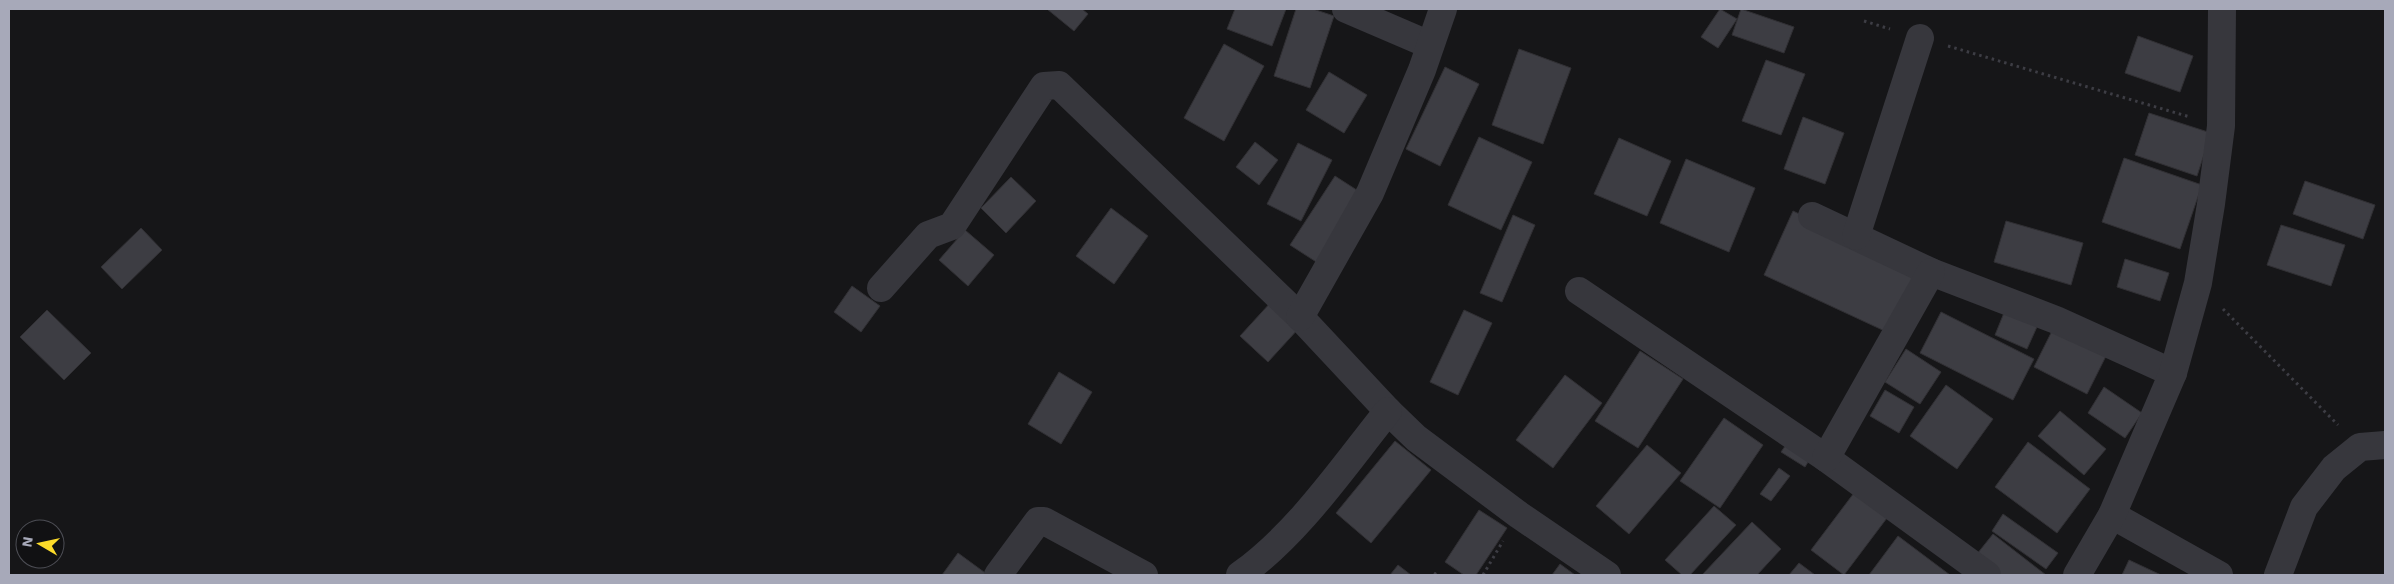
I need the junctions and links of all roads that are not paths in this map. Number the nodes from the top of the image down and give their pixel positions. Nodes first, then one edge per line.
1 (1346, 9) edge
2 (1444, 9) edge
3 (2222, 9) edge
4 (1920, 38) road end
5 (1430, 45) junction
6 (1812, 216) dead end
7 (1856, 236) junction
8 (1931, 272) junction
9 (881, 288) dead end
10 (1579, 291) dead end
11 (1300, 316) junction
12 (2173, 373) junction
13 (1388, 411) junction
14 (2372, 446) edge
15 (1826, 458) junction
16 (2112, 515) junction
17 (998, 575) edge
18 (1144, 575) edge
19 (1240, 575) edge
20 (1607, 575) edge
21 (1987, 575) edge
22 (2077, 575) edge
23 (2219, 575) edge
24 (2278, 575) edge

1 - 5 street
2 - 5 street
3 - 12 street
4 - 7 street
5 - 11 street
6 - 7 street
7 - 8 street
8 - 12 street
8 - 15 street
9 - 11 street
10 - 15 street
11 - 13 street
12 - 16 street
13 - 19 street
13 - 20 street
14 - 24 street
15 - 21 street
16 - 22 street
16 - 23 street
17 - 18 street

